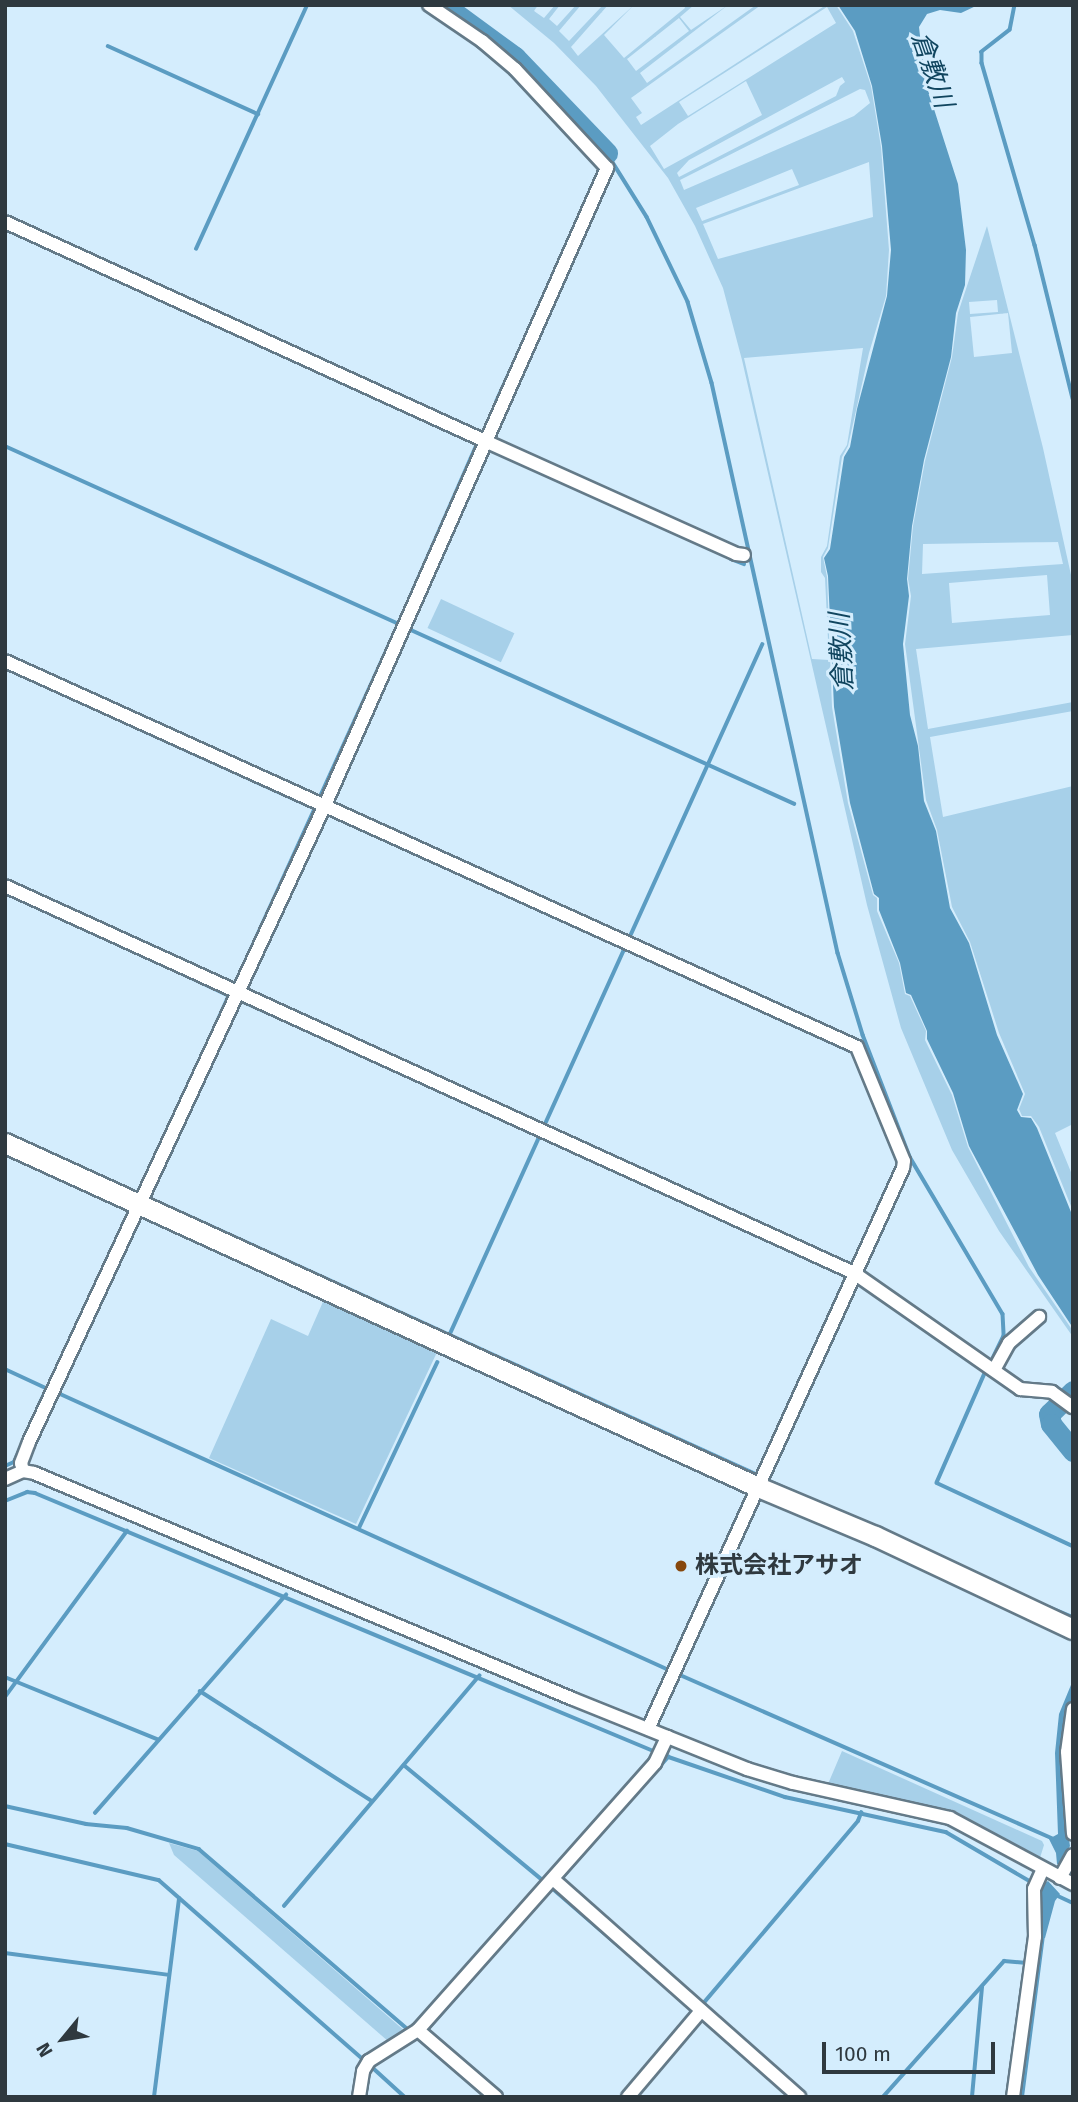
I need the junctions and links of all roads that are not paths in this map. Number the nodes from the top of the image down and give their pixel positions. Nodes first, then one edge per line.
1 (429, 5) edge
2 (5, 222) edge
3 (485, 441) junction
4 (744, 555) dead end
5 (5, 661) edge
6 (320, 803) junction
7 (5, 886) edge
8 (236, 995) junction
9 (5, 1143) edge
10 (143, 1199) junction
11 (854, 1273) junction
12 (1040, 1317) dead end
13 (990, 1368) junction
14 (1066, 1403) edge
15 (23, 1471) junction
16 (5, 1479) edge
17 (761, 1480) junction
18 (1073, 1629) edge
19 (1073, 1709) edge
20 (648, 1729) junction
21 (663, 1748) junction
22 (1073, 1834) edge
23 (1073, 1855) edge
24 (1060, 1878) junction
25 (1038, 1880) junction
26 (553, 1883) junction
27 (1073, 1884) edge
28 (698, 2011) junction
29 (418, 2033) junction
30 (359, 2097) edge
31 (496, 2097) edge
32 (628, 2097) edge
33 (799, 2097) edge
34 (1013, 2097) edge

1 - 3 street
2 - 3 street
3 - 4 street
3 - 6 street
5 - 6 street
6 - 8 street
6 - 11 street
7 - 8 street
8 - 10 street
8 - 11 street
9 - 10 street
10 - 15 street
10 - 17 street
11 - 13 street
11 - 17 street
12 - 13 street
13 - 14 street
15 - 16 street
15 - 20 street
17 - 18 street
17 - 20 street
19 - 22 street
20 - 21 street
21 - 25 street
21 - 26 street
23 - 24 street
24 - 25 street
24 - 27 street
25 - 34 street
26 - 28 street
26 - 29 street
28 - 32 street
28 - 33 street
29 - 30 street
29 - 31 street

